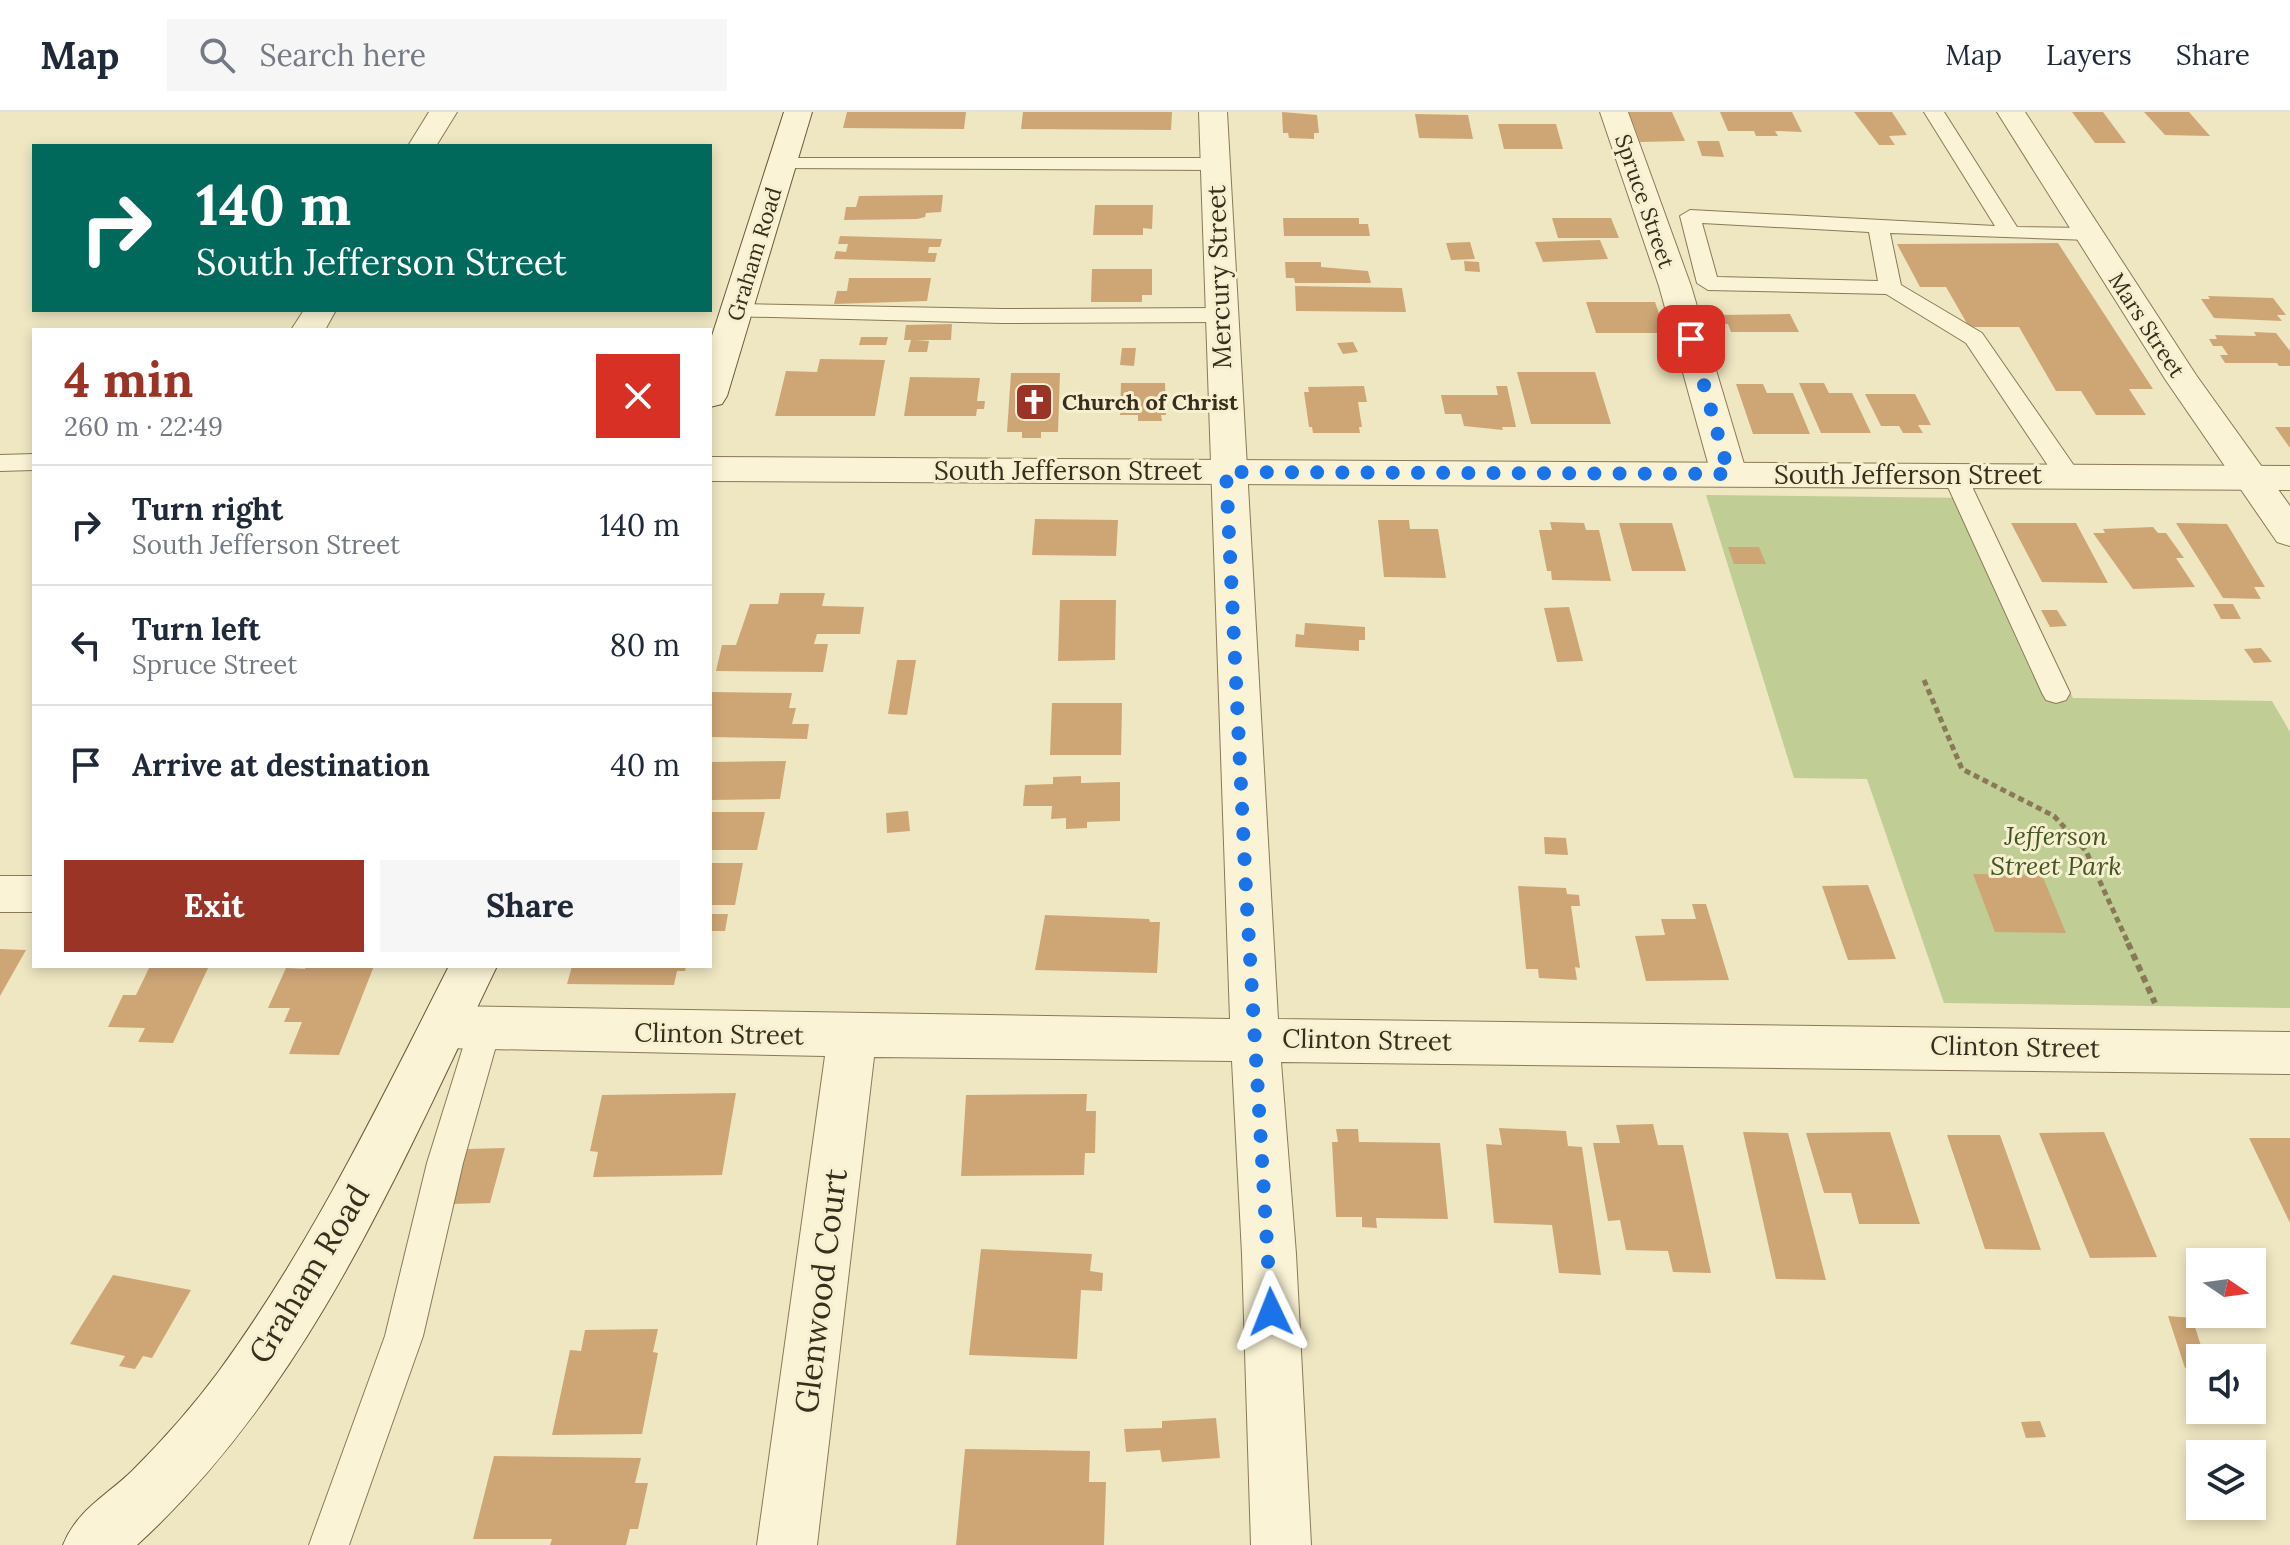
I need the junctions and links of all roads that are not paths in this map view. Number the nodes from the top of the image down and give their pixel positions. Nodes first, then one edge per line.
1 (443, 112) edge
2 (798, 112) edge
3 (1213, 112) edge
4 (1614, 112) edge
5 (1934, 112) edge
6 (2011, 112) edge
7 (423, 144) edge
8 (782, 164) junction
9 (1215, 164) junction
10 (1879, 226) junction
11 (2010, 233) junction
12 (2089, 234) junction
13 (1891, 288) junction
14 (737, 311) junction
15 (1220, 315) junction
16 (712, 390) edge
17 (32, 462) edge
18 (0, 463) edge
19 (712, 469) edge
20 (1226, 472) junction
21 (1729, 474) junction
22 (1955, 476) junction
23 (2068, 476) junction
24 (2251, 478) junction
25 (2290, 478) edge
26 (2290, 533) edge
27 (2056, 693) dead end
28 (0, 894) edge
29 (32, 894) edge
30 (473, 968) edge
31 (465, 1027) junction
32 (852, 1036) junction
33 (1256, 1039) junction
34 (2290, 1053) edge
35 (93, 1545) edge
36 (329, 1545) edge
37 (787, 1545) edge
38 (1281, 1545) edge

1 - 7 street
2 - 8 street, Graham Road
3 - 9 street, Mercury Street
4 - 21 street, Spruce Street
5 - 11 lane
6 - 12 street, Mars Street
8 - 9 lane
8 - 14 street, Graham Road
9 - 15 street, Mercury Street
10 - 11 lane
10 - 13 lane
10 - 13 lane
11 - 12 lane
12 - 24 street, Mars Street
13 - 23 lane
14 - 15 lane
14 - 16 street, Graham Road
15 - 20 street, Mercury Street
17 - 18 lane
19 - 20 street, South Jefferson Street
20 - 21 street, South Jefferson Street
20 - 33 street, Mercury Street
21 - 22 street, South Jefferson Street
22 - 23 street, South Jefferson Street
22 - 27 lane
23 - 24 street, South Jefferson Street
24 - 25 street, South Jefferson Street
24 - 26 street, Mars Street
28 - 29 street
30 - 31 street, Graham Road
31 - 32 street, Clinton Street
31 - 35 street, Graham Road
31 - 36 lane
32 - 33 street, Clinton Street
32 - 37 street, Glenwood Court
33 - 34 street, Clinton Street
33 - 38 street, Mercury Street

